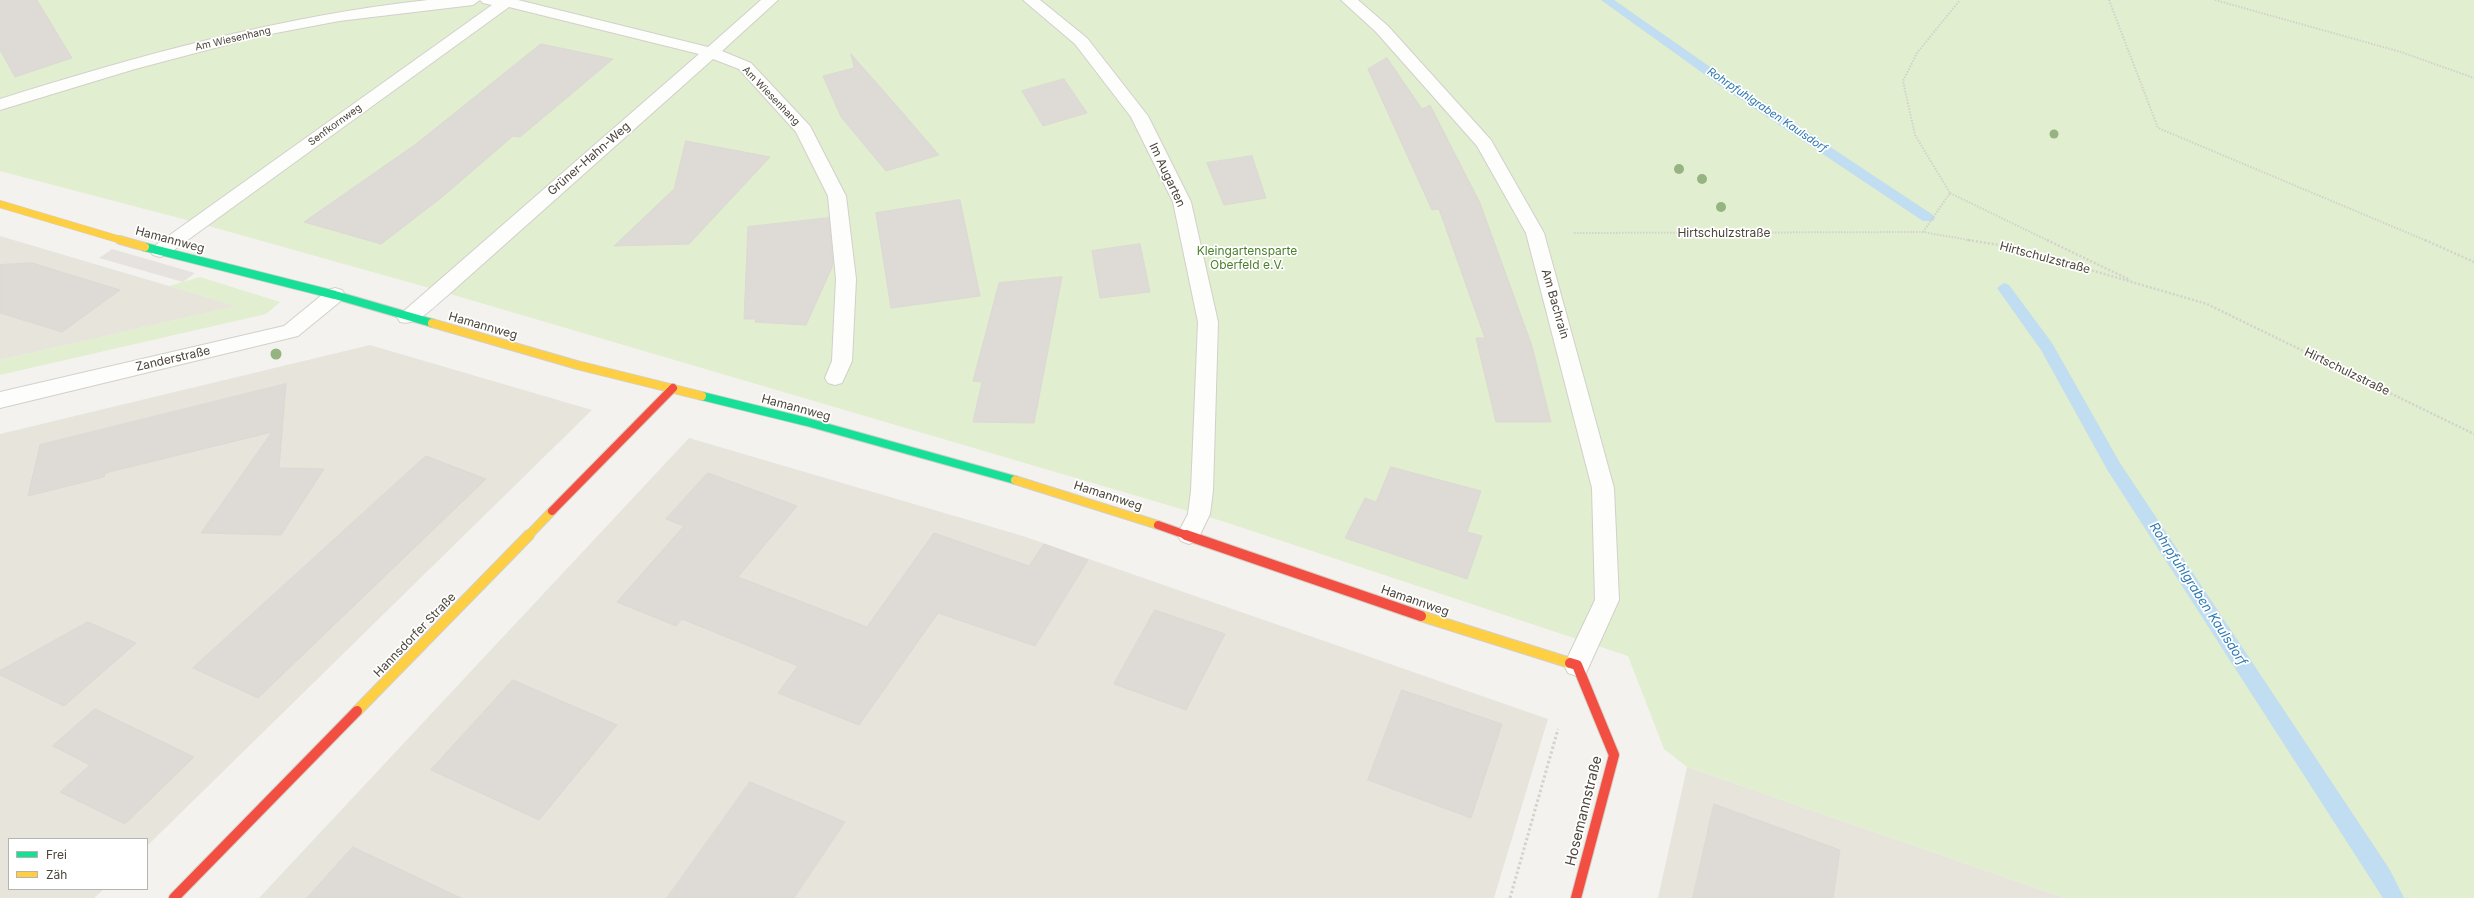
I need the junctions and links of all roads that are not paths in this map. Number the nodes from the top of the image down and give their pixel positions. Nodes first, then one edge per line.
1 (473, 0) edge
2 (488, 0) edge
3 (770, 0) edge
4 (1031, 0) edge
5 (1349, 0) edge
6 (508, 1) edge
7 (710, 52) junction
8 (0, 105) edge
9 (0, 204) edge
10 (160, 250) junction
11 (335, 295) junction
12 (408, 317) junction
13 (835, 378) dead end
14 (673, 388) junction
15 (0, 400) edge
16 (1189, 535) junction
17 (1577, 665) junction
18 (174, 898) edge
19 (1576, 898) edge

1 - 8 street, Am Wiesenhang
2 - 6 street, Am Wiesenhang
3 - 7 street, Grüner-Hahn-Weg
4 - 16 street, Im Augarten
5 - 17 street, Am Bachrain
6 - 7 street, Am Wiesenhang
6 - 10 street, Senfkornweg
7 - 12 street, Grüner-Hahn-Weg
7 - 13 street, Am Wiesenhang
9 - 10 street, Hamannweg
10 - 11 street, Hamannweg
11 - 12 street, Hamannweg
11 - 15 street, Zanderstraße
12 - 14 street, Hamannweg
14 - 16 street, Hamannweg
14 - 18 street, Hannsdorfer Straße
16 - 17 street, Hamannweg
17 - 19 street, Hosemannstraße

